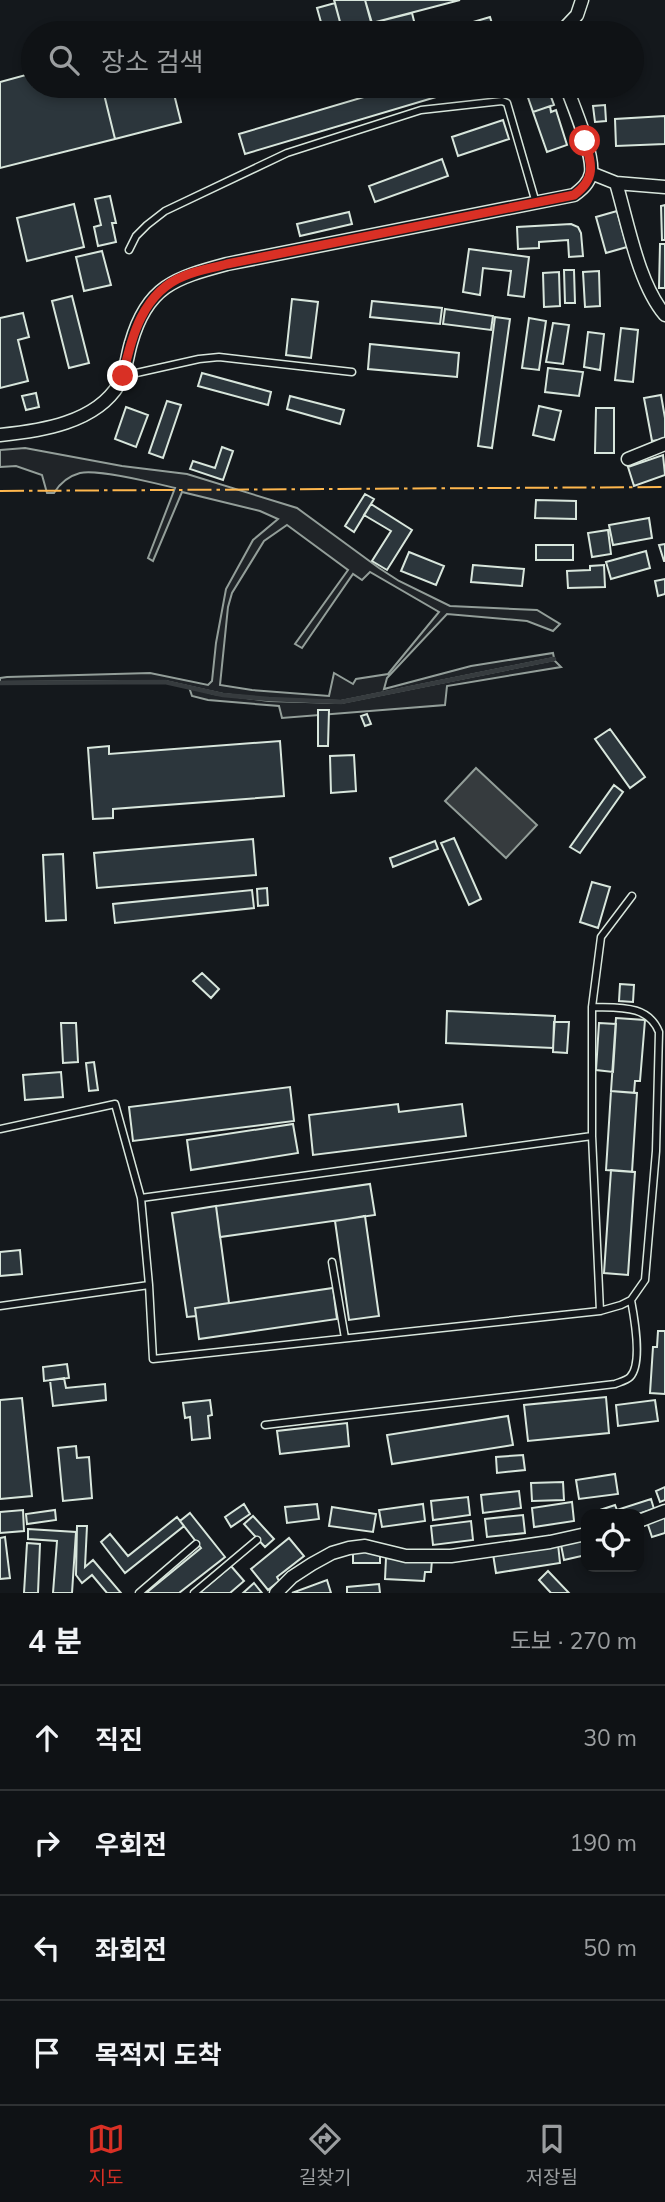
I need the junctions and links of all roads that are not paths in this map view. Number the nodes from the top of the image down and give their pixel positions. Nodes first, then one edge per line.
1 (582, 0) edge
2 (571, 21) edge
3 (570, 98) edge
4 (591, 173) junction
5 (616, 183) junction
6 (665, 187) edge
7 (536, 203) junction
8 (129, 250) dead end
9 (660, 300) edge
10 (665, 315) edge
11 (352, 372) dead end
12 (123, 376) junction
13 (0, 435) edge
14 (665, 444) edge
15 (628, 458) dead end
16 (632, 896) dead end
17 (592, 1007) junction
18 (0, 1129) edge
19 (592, 1136) junction
20 (665, 1150) edge
21 (656, 1151) junction
22 (141, 1198) junction
23 (332, 1262) dead end
24 (149, 1285) junction
25 (631, 1300) junction
26 (0, 1306) edge
27 (600, 1311) junction
28 (345, 1338) junction
29 (265, 1425) dead end
30 (665, 1511) edge
31 (644, 1519) edge
32 (581, 1535) edge
33 (257, 1540) dead end
34 (196, 1544) dead end
35 (139, 1593) edge
36 (194, 1593) edge
37 (276, 1593) edge

1 - 2 street
3 - 4 street
4 - 5 street
4 - 7 street
5 - 6 street
5 - 9 street
7 - 8 lane
7 - 12 street
9 - 10 street
11 - 12 lane
12 - 13 street
14 - 15 street
16 - 17 lane
17 - 19 lane
17 - 21 lane
18 - 22 lane
19 - 22 lane
19 - 27 lane
20 - 21 lane
21 - 25 lane
22 - 24 lane
23 - 28 lane
24 - 26 lane
24 - 28 lane
25 - 27 lane
25 - 29 lane
27 - 28 lane
30 - 31 street
32 - 37 street
33 - 36 lane
34 - 35 lane

